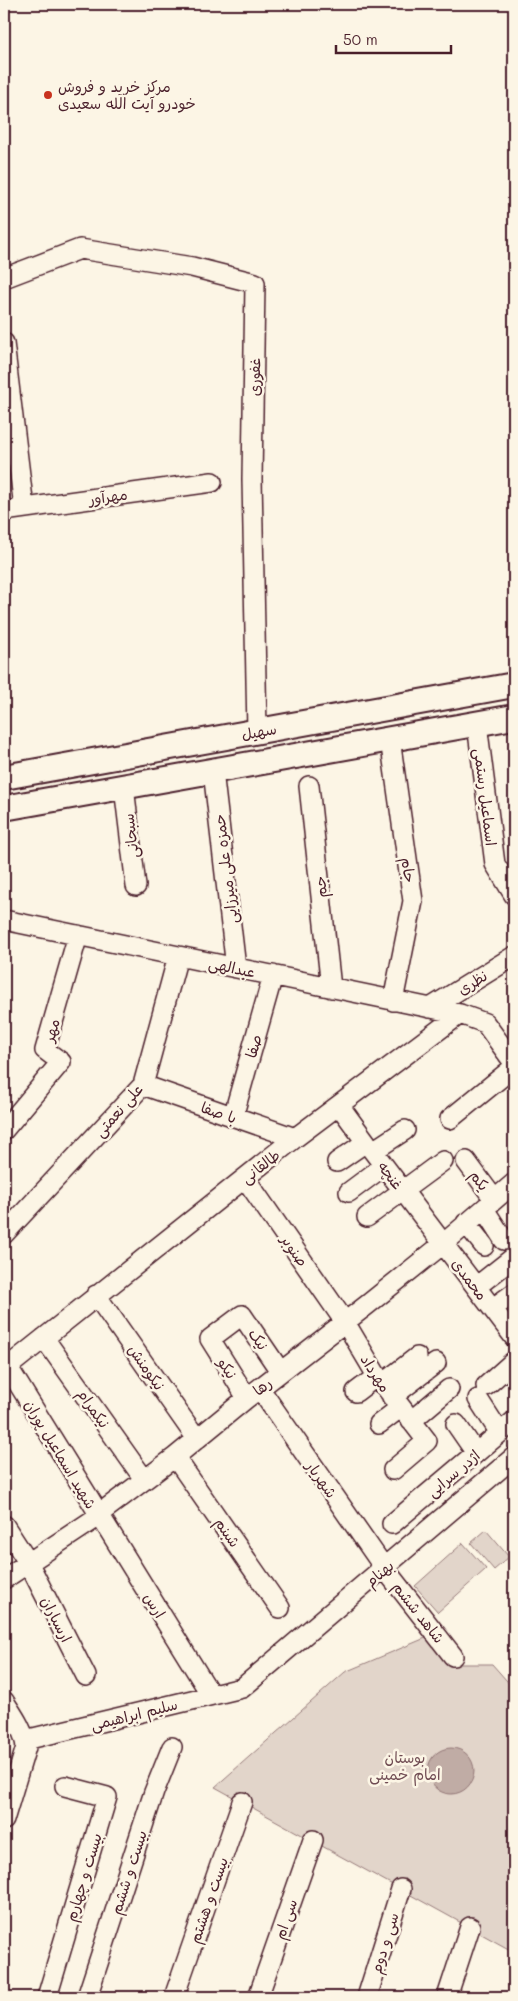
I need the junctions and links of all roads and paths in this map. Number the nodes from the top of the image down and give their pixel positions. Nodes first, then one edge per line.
1 (4, 278) edge
2 (4, 343) edge
3 (212, 482) dead end
4 (24, 508) junction
5 (4, 511) edge
6 (514, 684) edge
7 (514, 717) edge
8 (477, 724) junction
9 (257, 731) junction
10 (390, 739) junction
11 (213, 771) junction
12 (4, 777) edge
13 (308, 786) dead end
14 (124, 787) junction
15 (4, 808) edge
16 (136, 886) dead end
17 (514, 895) edge
18 (4, 920) edge
19 (78, 935) junction
20 (178, 956) junction
21 (514, 956) edge
22 (236, 968) junction
23 (273, 976) junction
24 (331, 988) junction
25 (393, 1000) junction
26 (430, 1008) junction
27 (460, 1014) junction
28 (514, 1065) edge
29 (143, 1085) junction
30 (340, 1105) junction
31 (233, 1117) junction
32 (450, 1119) dead end
33 (4, 1130) edge
34 (405, 1130) dead end
35 (296, 1138) junction
36 (369, 1147) junction
37 (443, 1161) dead end
38 (466, 1161) dead end
39 (337, 1162) dead end
40 (384, 1166) junction
41 (245, 1178) junction
42 (514, 1183) edge
43 (403, 1191) junction
44 (349, 1192) dead end
45 (489, 1204) junction
46 (367, 1217) dead end
47 (466, 1223) junction
48 (4, 1234) edge
49 (504, 1240) dead end
50 (444, 1244) junction
51 (484, 1246) dead end
52 (514, 1257) edge
53 (476, 1287) junction
54 (514, 1293) edge
55 (96, 1295) junction
56 (493, 1308) junction
57 (345, 1322) junction
58 (513, 1332) edge
59 (44, 1338) junction
60 (210, 1339) joint
61 (418, 1357) dead end
62 (514, 1361) edge
63 (436, 1363) dead end
64 (6, 1369) edge
65 (280, 1371) junction
66 (449, 1390) dead end
67 (356, 1392) dead end
68 (253, 1393) junction
69 (392, 1397) junction
70 (379, 1424) dead end
71 (456, 1424) dead end
72 (507, 1427) edge
73 (197, 1439) junction
74 (476, 1454) junction
75 (176, 1457) junction
76 (513, 1462) edge
77 (394, 1470) dead end
78 (144, 1479) junction
79 (99, 1516) junction
80 (392, 1524) dead end
81 (4, 1525) edge
82 (28, 1562) junction
83 (384, 1569) junction
84 (4, 1579) edge
85 (280, 1608) dead end
86 (453, 1656) dead end
87 (86, 1676) dead end
88 (242, 1688) joint
89 (211, 1695) junction
90 (4, 1701) edge
91 (26, 1744) junction
92 (172, 1747) dead end
93 (65, 1786) dead end
94 (242, 1802) dead end
95 (4, 1820) edge
96 (313, 1840) dead end
97 (401, 1889) dead end
98 (470, 1927) dead end
99 (47, 1997) edge
100 (86, 1997) edge
101 (174, 1997) edge
102 (258, 1997) edge
103 (367, 1997) edge
104 (447, 1997) edge

1 - 9 street, غفوری
2 - 4 street
3 - 4 street, مهرآور
4 - 5 street, مهرآور
6 - 9 main road, سهیل
7 - 8 main road, سهیل
8 - 10 main road, سهیل
8 - 17 street, اسماعیل رستمی
9 - 12 main road, سهیل
10 - 11 main road, سهیل
10 - 25 street, جام
11 - 14 main road, سهیل
11 - 22 street, حمزه علی میرزایی
13 - 24 street, جم
14 - 15 main road, سهیل
14 - 16 street, سبحانی
18 - 19 street, عبدالهی
19 - 20 street, عبدالهی
19 - 33 street, مهر
20 - 22 street, عبدالهی
20 - 29 street, علی نعمتی
21 - 26 street, نظری
22 - 23 street, عبدالهی
23 - 24 street, عبدالهی
23 - 31 street, صفا
24 - 25 street, عبدالهی
25 - 26 street, عبدالهی
26 - 27 street, عبدالهی
27 - 28 street
27 - 30 street, طالقانی
28 - 32 street
29 - 31 street, با صفا
29 - 48 street, علی نعمتی
30 - 35 street, طالقانی
30 - 36 street, غنچه
31 - 35 street, با صفا
34 - 36 street
35 - 41 street, طالقانی
36 - 39 street
36 - 40 street, غنچه
37 - 43 street
38 - 45 street, یکم
40 - 43 street, غنچه
40 - 44 street
41 - 55 street, طالقانی
41 - 57 street, صنوبر
42 - 45 street, رها
43 - 46 street
43 - 50 street, غنچه
45 - 47 street, رها
45 - 49 street, یکم
47 - 50 street, رها
47 - 51 street
50 - 53 street, محمدی
50 - 57 street, رها
52 - 53 street
53 - 56 street, محمدی
54 - 56 street
55 - 59 street, طالقانی
55 - 73 street, نیکومنش
56 - 58 street, محمدی
57 - 65 street, رها
57 - 69 street, مهرداد
59 - 64 street, طالقانی
59 - 78 street, نیکمرام
60 - 65 street, نیک
60 - 68 street, نیکو
61 - 69 street
62 - 72 street
63 - 69 street
64 - 79 street, شهید اسماعیل پوران
65 - 68 street, رها
66 - 69 street
67 - 69 street
68 - 73 street, رها
68 - 83 street, شهریار
69 - 70 street
69 - 77 street, مهرداد
71 - 74 street
72 - 74 street, اژدر سرایی
73 - 75 street, رها
74 - 80 street, اژدر سرایی
75 - 78 street, رها
75 - 85 street, شبنم
76 - 83 street, بهنام
78 - 79 street, رها
79 - 82 street, رها
79 - 89 street, ارس
81 - 82 street, ارسباران
82 - 84 street, رها
82 - 87 street, ارسباران
83 - 86 street, شاهد ششم
83 - 88 street, بهنام
88 - 89 street, سلیم ابراهیمی
89 - 91 street, سلیم ابراهیمی
90 - 91 street
91 - 95 street
92 - 100 street, بیست و ششم
93 - 99 street, بیست و چهارم
94 - 101 street, بیست و هشتم
96 - 102 street, سی ام
97 - 103 street, سی و دوم
98 - 104 street

